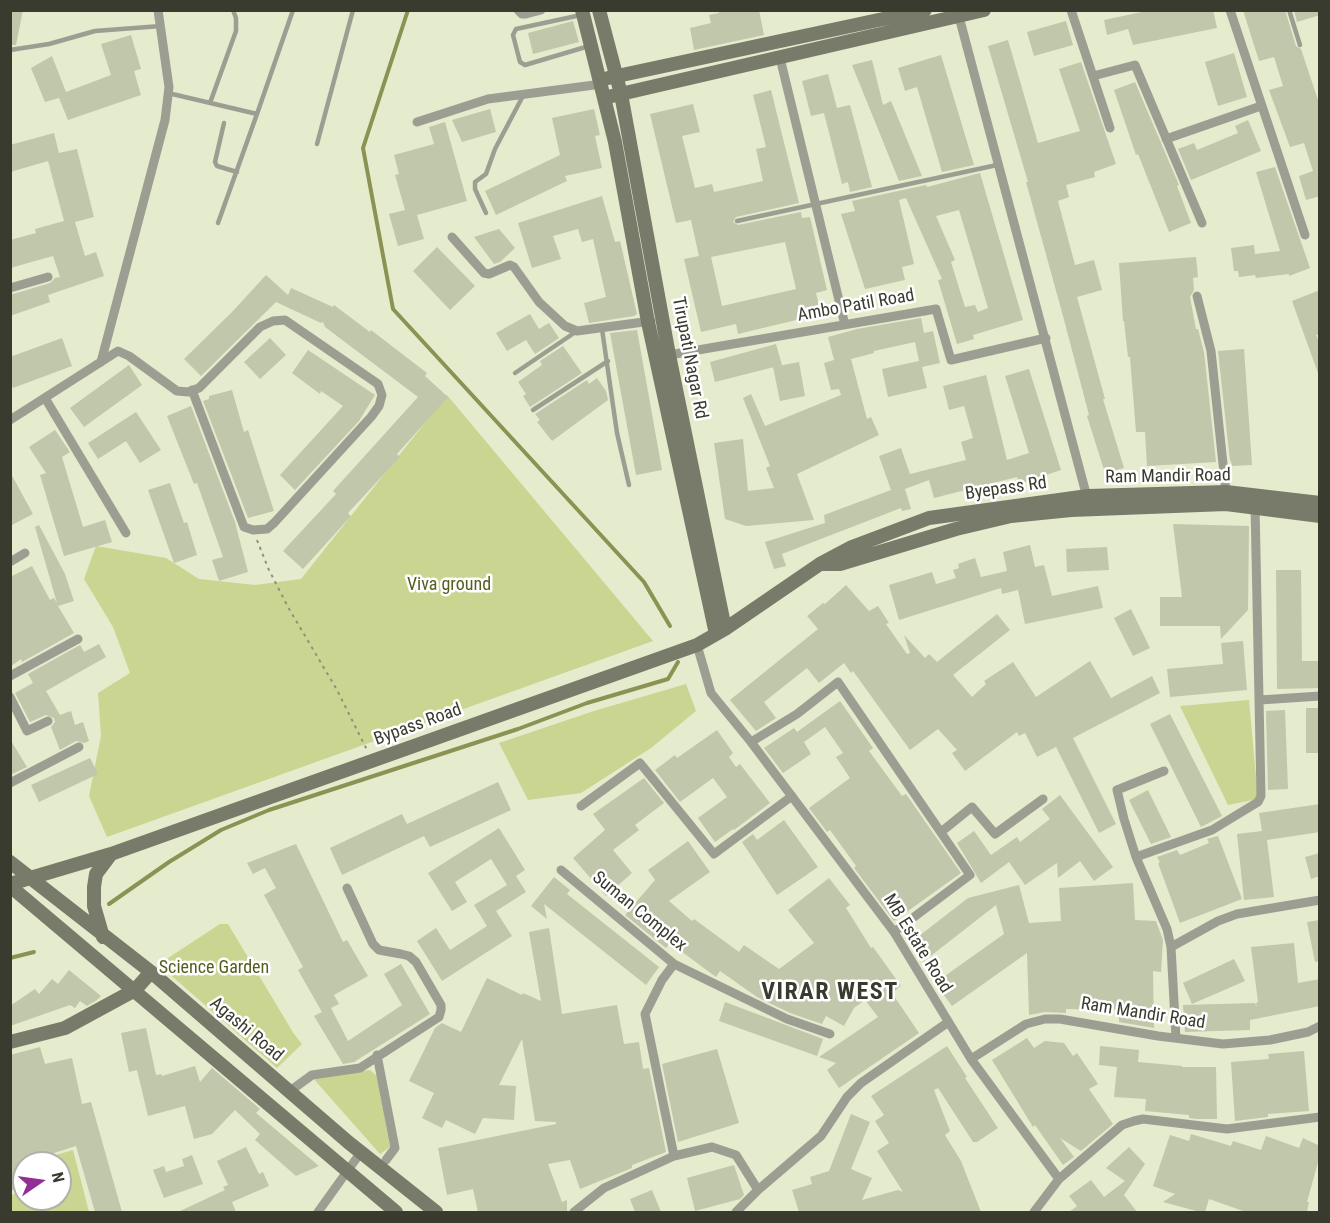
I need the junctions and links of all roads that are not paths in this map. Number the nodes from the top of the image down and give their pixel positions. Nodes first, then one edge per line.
1 (158, 10) edge
2 (233, 10) edge
3 (293, 10) edge
4 (353, 10) edge
5 (518, 10) edge
6 (541, 10) edge
7 (599, 10) edge
8 (925, 10) edge
9 (984, 10) edge
10 (1071, 10) edge
11 (1230, 10) edge
12 (1289, 10) edge
13 (583, 13) edge
14 (958, 14) edge
15 (161, 26) junction
16 (821, 40) junction
17 (592, 45) junction
18 (1300, 45) dead end
19 (10, 50) edge
20 (780, 58) junction
21 (1093, 76) junction
22 (616, 77) junction
23 (602, 87) junction
24 (168, 93) junction
25 (524, 94) junction
26 (621, 94) junction
27 (210, 103) junction
28 (1261, 106) junction
29 (257, 114) junction
30 (417, 122) dead end
31 (225, 123) dead end
32 (1110, 128) dead end
33 (1166, 139) junction
34 (316, 144) dead end
35 (997, 165) junction
36 (237, 172) junction
37 (816, 204) junction
38 (486, 213) dead end
39 (737, 221) dead end
40 (218, 223) dead end
41 (1202, 223) dead end
42 (1305, 235) dead end
43 (452, 237) dead end
44 (48, 277) dead end
45 (10, 288) edge
46 (1197, 296) dead end
47 (662, 319) junction
48 (648, 322) junction
49 (845, 325) junction
50 (602, 329) junction
51 (577, 331) junction
52 (1046, 338) junction
53 (669, 356) junction
54 (608, 361) junction
55 (101, 362) junction
56 (515, 373) dead end
57 (192, 390) junction
58 (45, 398) junction
59 (533, 410) dead end
60 (10, 420) edge
61 (629, 485) dead end
62 (1226, 492) junction
63 (1088, 503) junction
64 (1255, 503) junction
65 (1320, 503) edge
66 (1320, 516) edge
67 (126, 533) dead end
68 (25, 553) dead end
69 (10, 562) edge
70 (820, 564) junction
71 (721, 631) junction
72 (78, 639) dead end
73 (697, 645) junction
74 (10, 676) edge
75 (1320, 696) edge
76 (10, 697) edge
77 (1260, 700) junction
78 (48, 721) dead end
79 (751, 742) junction
80 (79, 747) dead end
81 (1164, 771) dead end
82 (10, 783) edge
83 (792, 796) junction
84 (1042, 799) dead end
85 (580, 806) dead end
86 (941, 832) junction
87 (111, 854) junction
88 (1136, 857) junction
89 (10, 862) edge
90 (561, 870) dead end
91 (31, 878) junction
92 (10, 885) edge
93 (347, 888) dead end
94 (1320, 900) edge
95 (894, 932) junction
96 (103, 937) junction
97 (1171, 947) junction
98 (674, 964) junction
99 (151, 972) junction
100 (135, 990) junction
101 (947, 1023) junction
102 (1320, 1026) edge
103 (830, 1034) dead end
104 (1176, 1038) junction
105 (10, 1042) edge
106 (377, 1055) junction
107 (971, 1059) junction
108 (291, 1091) junction
109 (1320, 1117) edge
110 (361, 1152) junction
111 (674, 1156) junction
112 (386, 1160) dead end
113 (347, 1172) junction
114 (1059, 1179) junction
115 (758, 1190) junction
116 (318, 1212) edge
117 (396, 1212) edge
118 (436, 1212) edge
119 (574, 1212) edge
120 (736, 1212) edge
121 (1034, 1212) edge

1 - 15 street
2 - 27 lane
3 - 29 lane
4 - 34 lane
5 - 6 street
7 - 22 street, Tirupati Nagar Rd
8 - 16 street
9 - 14 street
10 - 21 street
11 - 28 street
12 - 18 lane
13 - 17 street
13 - 17 lane
14 - 16 street
14 - 35 street
15 - 19 lane
15 - 24 street
16 - 20 street
16 - 22 street
17 - 23 street
20 - 26 street
20 - 37 street
21 - 32 street
21 - 33 street
22 - 23 street
22 - 26 street, Tirupati Nagar Rd
23 - 25 street
23 - 26 street
23 - 48 street
24 - 27 lane
24 - 55 street
25 - 30 street
25 - 38 lane
26 - 47 street, Tirupati Nagar Rd
27 - 29 lane
28 - 33 street
28 - 42 street
29 - 36 lane
31 - 36 lane
33 - 41 street
35 - 37 lane
35 - 52 street
36 - 40 lane
37 - 39 lane
37 - 49 street
43 - 51 street
44 - 45 street
46 - 62 street
47 - 48 street
47 - 53 street, Tirupati Nagar Rd
48 - 50 street
48 - 71 street
49 - 52 street, Ambo Patil Road
49 - 53 street, Ambo Patil Road
50 - 51 street
50 - 54 lane
51 - 56 lane
52 - 63 street
53 - 71 street, Tirupati Nagar Rd
54 - 59 lane
54 - 61 lane
55 - 57 street
55 - 58 street
57 - 57 street
58 - 60 street
58 - 67 street
62 - 63 street, Ram Mandir Road
62 - 64 street, Ram Mandir Road
63 - 64 street
63 - 70 street
63 - 70 street, Byepass Rd
64 - 65 street, Ram Mandir Road
64 - 66 street
64 - 77 street
68 - 69 street
70 - 71 street, Bypass Road
71 - 73 street, Bypass Road
72 - 74 street
73 - 79 street, MB Estate Road
73 - 87 street, Bypass Road
75 - 77 street
76 - 78 street
77 - 88 street
79 - 83 street, MB Estate Road
79 - 86 street
80 - 82 street
81 - 88 street
83 - 85 street
83 - 95 street, MB Estate Road
84 - 86 street
86 - 95 street
87 - 91 street, Bypass Road
87 - 96 street
88 - 97 street
89 - 91 street, Agashi Road
90 - 98 street, Suman Complex
91 - 92 street, Bypass Road
91 - 96 street, Agashi Road
92 - 100 street
93 - 106 street
94 - 97 street
95 - 101 street, MB Estate Road
96 - 99 street, Agashi Road
97 - 104 street
98 - 103 street, Suman Complex
98 - 111 street
99 - 100 street
99 - 108 street, Agashi Road
100 - 105 street
100 - 113 street
101 - 107 street
101 - 115 street, MB Estate Road
102 - 104 street, Ram Mandir Road
104 - 107 street, Ram Mandir Road
106 - 108 street
106 - 112 street
107 - 114 street
108 - 110 street, Agashi Road
109 - 114 street
110 - 113 street
110 - 118 street, Agashi Road
111 - 115 street
111 - 119 street
113 - 116 street
113 - 117 street
114 - 121 street
115 - 120 street, MB Estate Road

